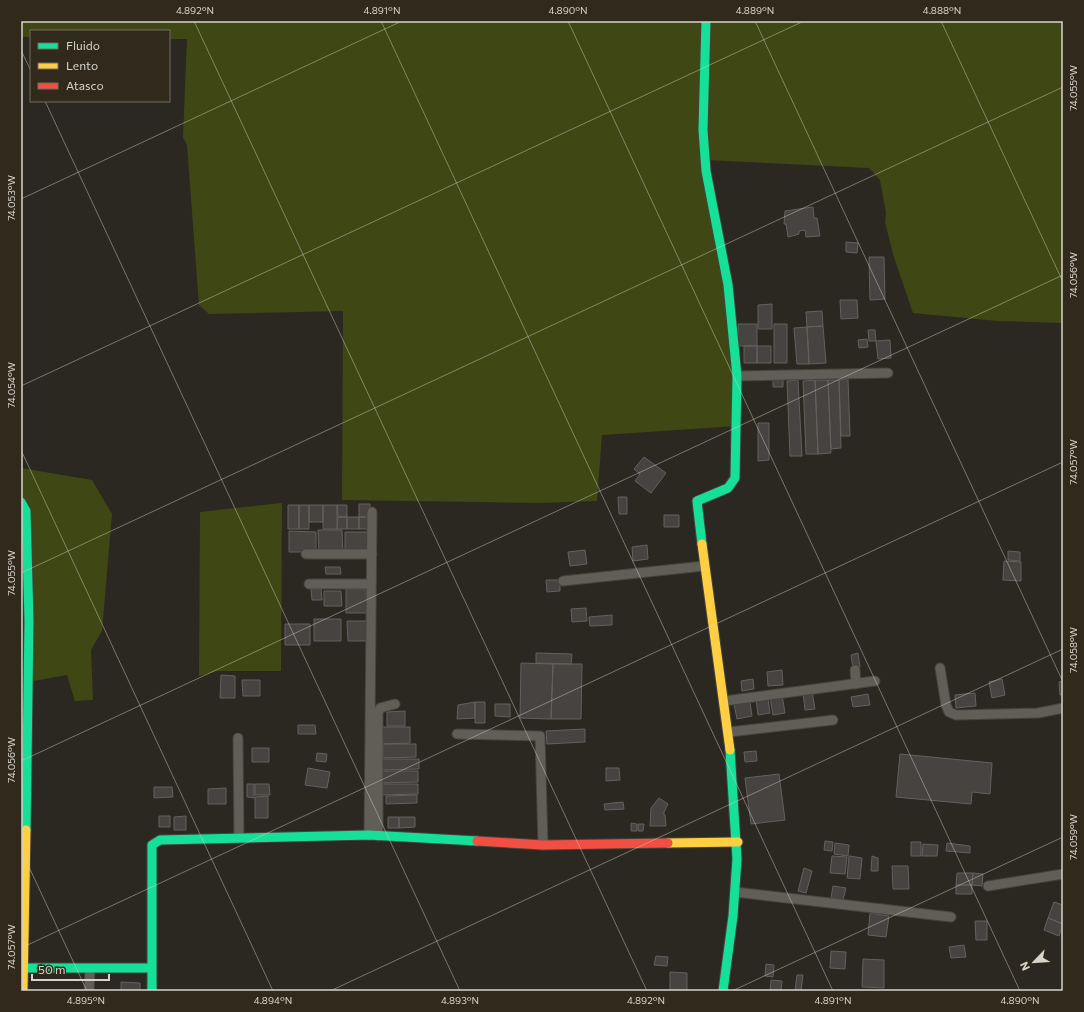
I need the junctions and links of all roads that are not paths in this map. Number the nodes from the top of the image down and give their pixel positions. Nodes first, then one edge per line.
1 (706, 21) edge
2 (888, 374) dead end
3 (737, 376) junction
4 (21, 502) edge
5 (372, 512) dead end
6 (306, 554) dead end
7 (372, 554) junction
8 (704, 566) junction
9 (564, 581) dead end
10 (309, 584) dead end
11 (371, 584) junction
12 (25, 621) edge
13 (25, 659) edge
14 (940, 668) dead end
15 (855, 670) dead end
16 (875, 681) dead end
17 (24, 682) edge
18 (856, 684) junction
19 (724, 702) junction
20 (395, 704) dead end
21 (1063, 708) edge
22 (833, 720) dead end
23 (729, 732) junction
24 (456, 734) dead end
25 (238, 738) dead end
26 (24, 752) edge
27 (369, 836) junction
28 (378, 836) junction
29 (239, 838) junction
30 (738, 842) junction
31 (543, 845) junction
32 (1063, 874) edge
33 (988, 886) dead end
34 (735, 892) junction
35 (951, 917) dead end
36 (23, 918) edge
37 (23, 951) edge
38 (151, 968) junction
39 (90, 969) junction
40 (23, 974) edge
41 (23, 991) edge
42 (89, 991) edge
43 (152, 991) edge
44 (723, 991) edge

1 - 3 street
2 - 3 street
3 - 8 street
4 - 12 street
5 - 7 street
6 - 7 street
7 - 11 street
8 - 9 street
8 - 19 street
10 - 11 street
11 - 27 street
12 - 13 street
13 - 17 street
14 - 21 street
15 - 18 street
16 - 18 street
17 - 26 street
18 - 19 street
19 - 23 street
20 - 28 street
22 - 23 street
23 - 30 street
24 - 31 street
25 - 29 street
26 - 36 street
27 - 28 street
27 - 29 street
28 - 31 street
29 - 38 street
30 - 31 street
30 - 34 street
32 - 33 street
34 - 35 street
34 - 44 street
36 - 37 street
37 - 40 street
38 - 39 street
38 - 43 street
39 - 40 street
39 - 42 street
40 - 41 street

